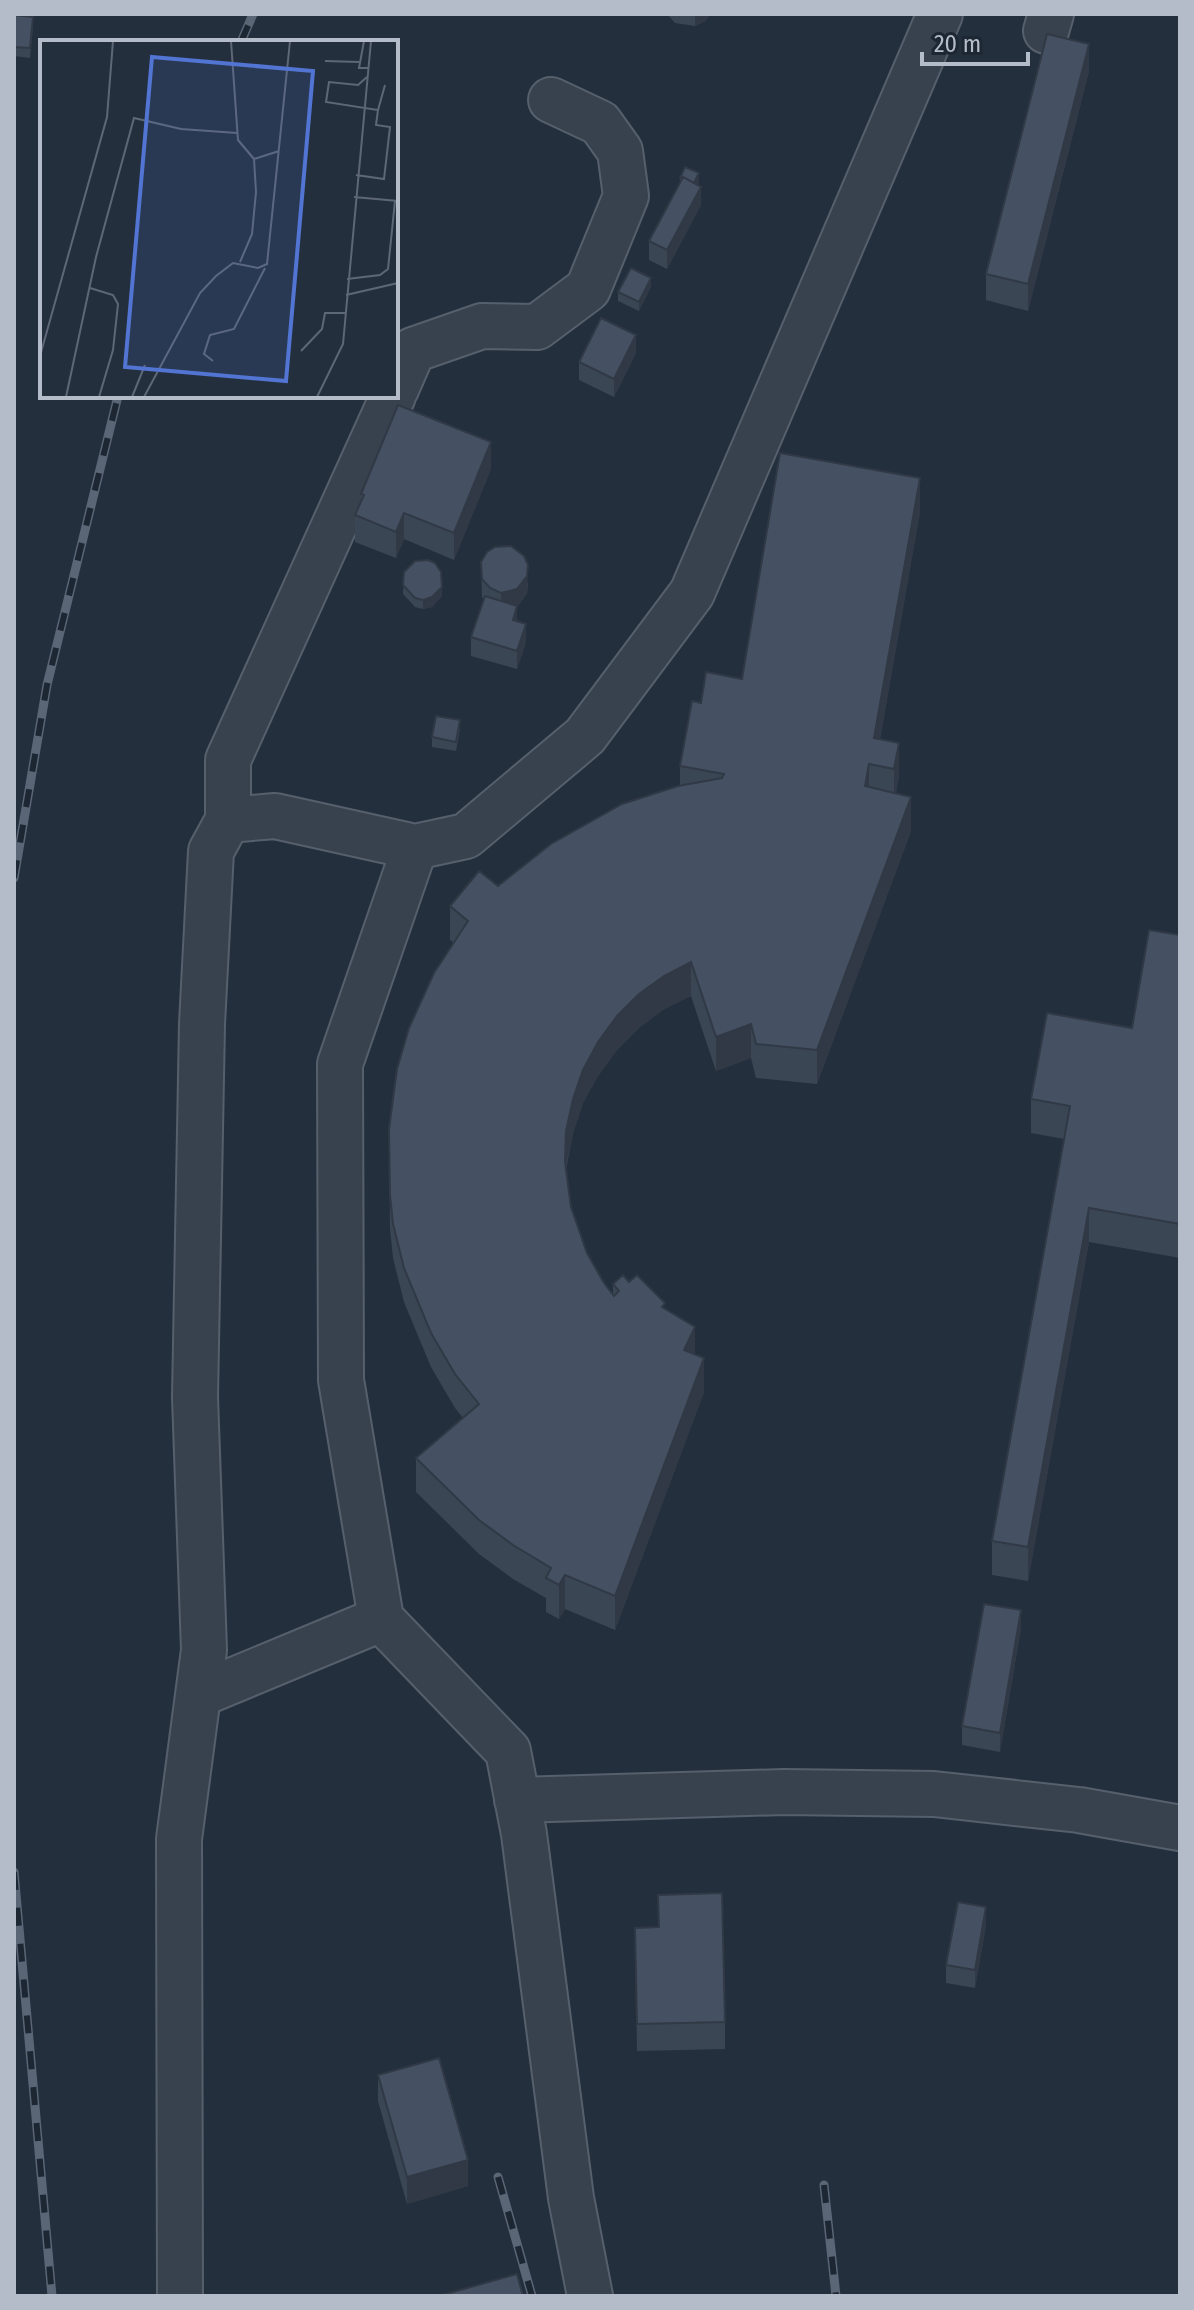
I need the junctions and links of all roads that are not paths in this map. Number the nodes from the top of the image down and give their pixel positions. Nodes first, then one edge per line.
1 (940, 14) edge
2 (551, 100) dead end
3 (398, 384) edge
4 (392, 398) edge
5 (228, 820) junction
6 (415, 847) junction
7 (381, 1619) junction
8 (198, 1695) junction
9 (517, 1800) junction
10 (1180, 1828) edge
11 (180, 2296) edge
12 (590, 2296) edge

1 - 6 lane
2 - 3 lane
4 - 5 lane
5 - 6 lane
5 - 8 lane
6 - 7 lane
7 - 8 lane
7 - 9 lane
8 - 11 lane
9 - 10 lane
9 - 12 lane

